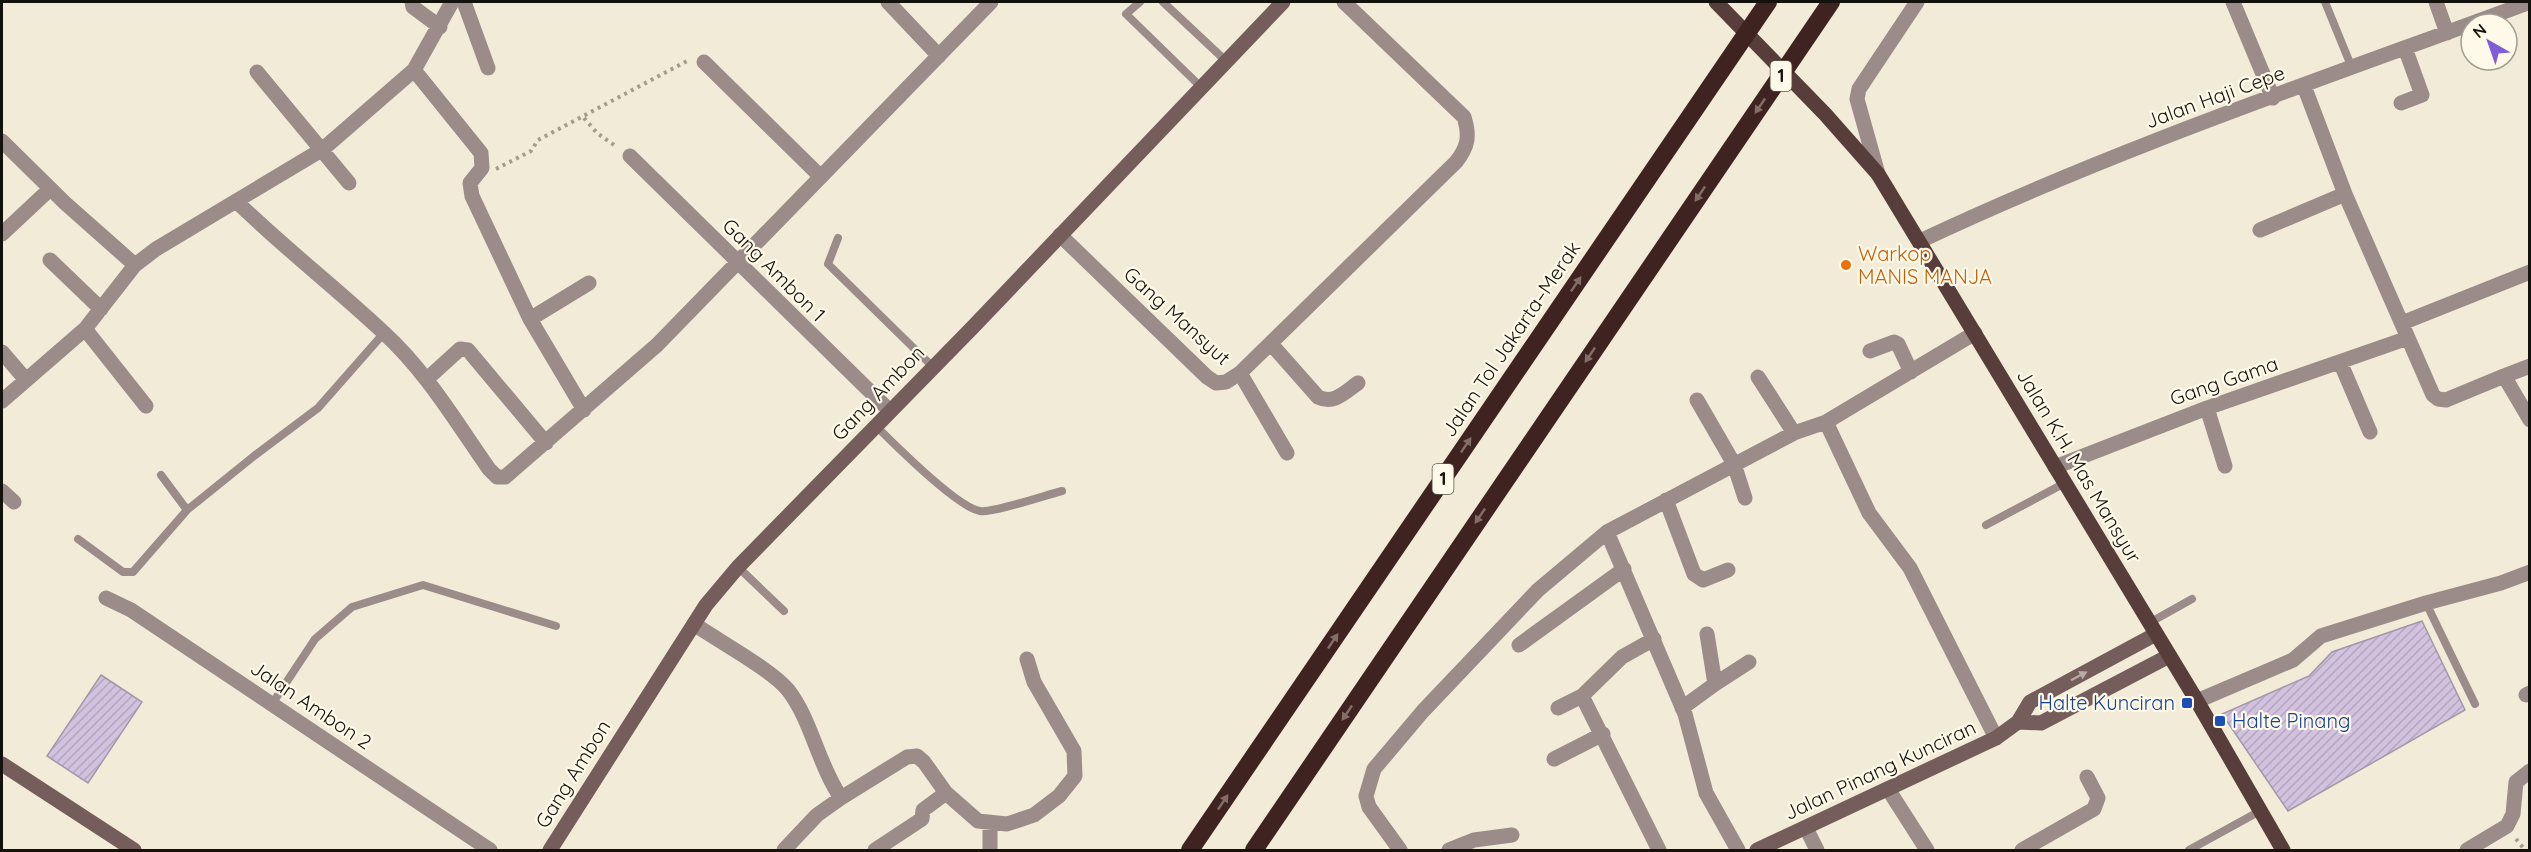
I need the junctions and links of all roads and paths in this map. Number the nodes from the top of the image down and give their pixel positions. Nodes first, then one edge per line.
1 (412, 2) edge
2 (452, 2) edge
3 (464, 2) edge
4 (888, 2) edge
5 (991, 2) edge
6 (1140, 2) edge
7 (1163, 2) edge
8 (1283, 2) edge
9 (1344, 2) edge
10 (1716, 2) edge
11 (1768, 2) edge
12 (1831, 2) edge
13 (1917, 2) edge
14 (2233, 2) edge
15 (2325, 2) edge
16 (2436, 2) edge
17 (2529, 2) edge
18 (440, 27) junction
19 (2447, 33) junction
20 (2405, 48) junction
21 (939, 56) junction
22 (1226, 61) junction
23 (704, 62) joint
24 (488, 68) dead end
25 (2352, 68) junction
26 (414, 70) junction
27 (257, 72) dead end
28 (2304, 86) junction
29 (1201, 87) junction
30 (2273, 98) junction
31 (2401, 103) dead end
32 (584, 118) junction
33 (2, 141) edge
34 (323, 149) junction
35 (630, 156) joint
36 (1878, 174) junction
37 (821, 177) junction
38 (349, 183) dead end
39 (470, 183) junction
40 (50, 189) junction
41 (2345, 195) junction
42 (236, 201) junction
43 (2260, 230) dead end
44 (2, 234) edge
45 (1060, 235) junction
46 (838, 238) dead end
47 (1920, 241) junction
48 (50, 260) dead end
49 (736, 263) junction
50 (135, 265) junction
51 (2529, 272) edge
52 (589, 283) dead end
53 (101, 309) junction
54 (530, 319) junction
55 (2402, 323) junction
56 (85, 329) junction
57 (384, 333) junction
58 (1975, 333) junction
59 (2408, 338) junction
60 (1272, 345) junction
61 (1870, 351) dead end
62 (2, 352) edge
63 (2341, 364) junction
64 (2529, 366) edge
65 (933, 367) junction
66 (1911, 372) junction
67 (1240, 373) junction
68 (1758, 376) dead end
69 (2504, 376) junction
70 (427, 379) junction
71 (26, 380) junction
72 (1358, 383) dead end
73 (1697, 400) dead end
74 (2, 402) edge
75 (146, 406) dead end
76 (2206, 408) junction
77 (584, 410) junction
78 (890, 411) junction
79 (2529, 420) edge
80 (1826, 422) junction
81 (876, 426) junction
82 (2370, 432) dead end
83 (1794, 434) junction
84 (546, 443) junction
85 (1287, 453) dead end
86 (1734, 464) junction
87 (2225, 466) dead end
88 (2055, 467) junction
89 (161, 475) dead end
90 (2063, 483) junction
91 (2, 491) edge
92 (1062, 491) dead end
93 (1745, 498) dead end
94 (1666, 500) junction
95 (14, 502) dead end
96 (187, 510) junction
97 (1986, 525) dead end
98 (1608, 532) junction
99 (78, 539) dead end
100 (738, 567) junction
101 (1624, 569) junction
102 (1728, 570) dead end
103 (2529, 572) edge
104 (106, 598) dead end
105 (2192, 599) dead end
106 (2426, 603) junction
107 (784, 611) dead end
108 (694, 624) junction
109 (556, 626) dead end
110 (2153, 628) junction
111 (1707, 634) dead end
112 (1654, 639) junction
113 (1519, 645) dead end
114 (2169, 656) junction
115 (1026, 659) dead end
116 (1749, 662) dead end
117 (1715, 684) junction
118 (1582, 696) junction
119 (2197, 701) junction
120 (272, 704) junction
121 (2475, 704) dead end
122 (1558, 708) dead end
123 (1682, 708) junction
124 (2018, 722) junction
125 (1603, 734) junction
126 (1996, 738) junction
127 (1554, 759) dead end
128 (2, 764) edge
129 (2529, 771) edge
130 (2087, 777) dead end
131 (1888, 789) junction
132 (946, 793) junction
133 (841, 798) junction
134 (2260, 811) junction
135 (990, 824) junction
136 (1806, 828) junction
137 (1512, 835) dead end
138 (134, 850) edge
139 (490, 850) edge
140 (550, 850) edge
141 (784, 850) edge
142 (875, 850) edge
143 (990, 850) edge
144 (1190, 850) edge
145 (1254, 850) edge
146 (1400, 850) edge
147 (1449, 850) edge
148 (1659, 850) edge
149 (1738, 850) edge
150 (1757, 850) edge
151 (1816, 850) edge
152 (1927, 850) edge
153 (2022, 850) edge
154 (2189, 850) edge
155 (2283, 850) edge
156 (2467, 850) edge

1 - 18 street
2 - 18 street
3 - 24 street
4 - 21 street
5 - 21 street
6 - 29 lane
7 - 22 lane
8 - 22 street, Gang Ambon
9 - 60 street, Gang Mansyut
10 - 36 main road, Jalan K.H. Mas Mansyur
144 -> 11 highway, Jalan Tol Jakarta–Merak / 1
12 -> 145 highway, 1
13 - 36 street
14 - 30 street
15 - 25 lane
16 - 19 street
17 - 19 street, Jalan Haji Cepe
18 - 26 street
19 - 20 street, Jalan Haji Cepe
20 - 25 street, Jalan Haji Cepe
20 - 31 street
21 - 37 street
22 - 29 street, Gang Ambon
23 - 32 path
23 - 37 street
25 - 28 street, Jalan Haji Cepe
26 - 34 street
26 - 39 street
27 - 34 street
28 - 30 street, Jalan Haji Cepe
28 - 41 street
29 - 45 street, Gang Ambon
30 - 47 street, Jalan Haji Cepe
32 - 35 path
32 - 39 path
33 - 40 street
34 - 38 street
34 - 42 street
35 - 49 street, Gang Ambon 1
36 - 47 main road, Jalan K.H. Mas Mansyur
37 - 49 street
39 - 54 street
40 - 44 street
40 - 50 street
41 - 43 street
41 - 55 street
42 - 50 street
42 - 57 street
45 - 65 street, Gang Ambon
45 - 67 street, Gang Mansyut
46 - 65 lane
47 - 58 main road, Jalan K.H. Mas Mansyur
48 - 53 street
49 - 77 street
49 - 78 street, Gang Ambon 1
50 - 53 street
51 - 55 street
52 - 54 street
53 - 56 street
54 - 77 street
55 - 59 street
56 - 71 street
56 - 75 street
57 - 70 street
57 - 96 lane
58 - 66 street
58 - 88 main road, Jalan K.H. Mas Mansyur
59 - 63 street, Gang Gama
59 - 69 street
60 - 67 street, Gang Mansyut
60 - 72 street
61 - 66 street
62 - 71 street
63 - 76 street, Gang Gama
63 - 82 street
64 - 69 street
65 - 78 street, Gang Ambon
66 - 80 street
67 - 85 street
68 - 83 street
69 - 79 street
70 - 84 street
70 - 84 street
71 - 74 street
73 - 86 street
76 - 87 street
76 - 88 street, Gang Gama
77 - 84 street
78 - 81 street, Gang Ambon
80 - 83 street
80 - 126 street
81 - 92 lane
81 - 100 street, Gang Ambon
83 - 86 street
86 - 93 street
86 - 94 street
88 - 90 main road, Jalan K.H. Mas Mansyur
89 - 96 lane
90 - 97 lane
90 - 110 main road, Jalan K.H. Mas Mansyur
91 - 95 street
94 - 98 street
94 - 102 street
96 - 99 lane
98 - 101 street
98 - 146 street
100 - 107 lane
100 - 108 street, Gang Ambon
101 - 112 street
101 - 113 street
103 - 106 street
104 - 120 street, Jalan Ambon 2
105 - 110 lane
106 - 119 street
106 - 121 lane
108 - 133 street
108 - 140 street, Gang Ambon
109 - 120 lane
110 - 114 main road, Jalan K.H. Mas Mansyur
124 -> 110 street, Jalan Pinang Kunciran
111 - 117 street
112 - 118 street
112 - 123 street
114 - 119 main road, Jalan K.H. Mas Mansyur
114 - 124 street
115 - 135 street
116 - 117 street
117 - 123 street
118 - 122 street
118 - 125 street
119 - 134 main road, Jalan K.H. Mas Mansyur
120 - 139 street, Jalan Ambon 2
123 - 149 street
124 - 126 street, Jalan Pinang Kunciran
125 - 127 street
125 - 148 street
126 - 131 street, Jalan Pinang Kunciran
128 - 138 street
129 - 156 street
130 - 153 street
131 - 136 street, Jalan Pinang Kunciran
131 - 152 street
132 - 133 street
132 - 135 street
132 - 142 street
133 - 141 street
134 - 154 lane
134 - 155 main road, Jalan K.H. Mas Mansyur
135 - 143 street
136 - 150 street, Jalan Pinang Kunciran
136 - 151 street
137 - 147 street

